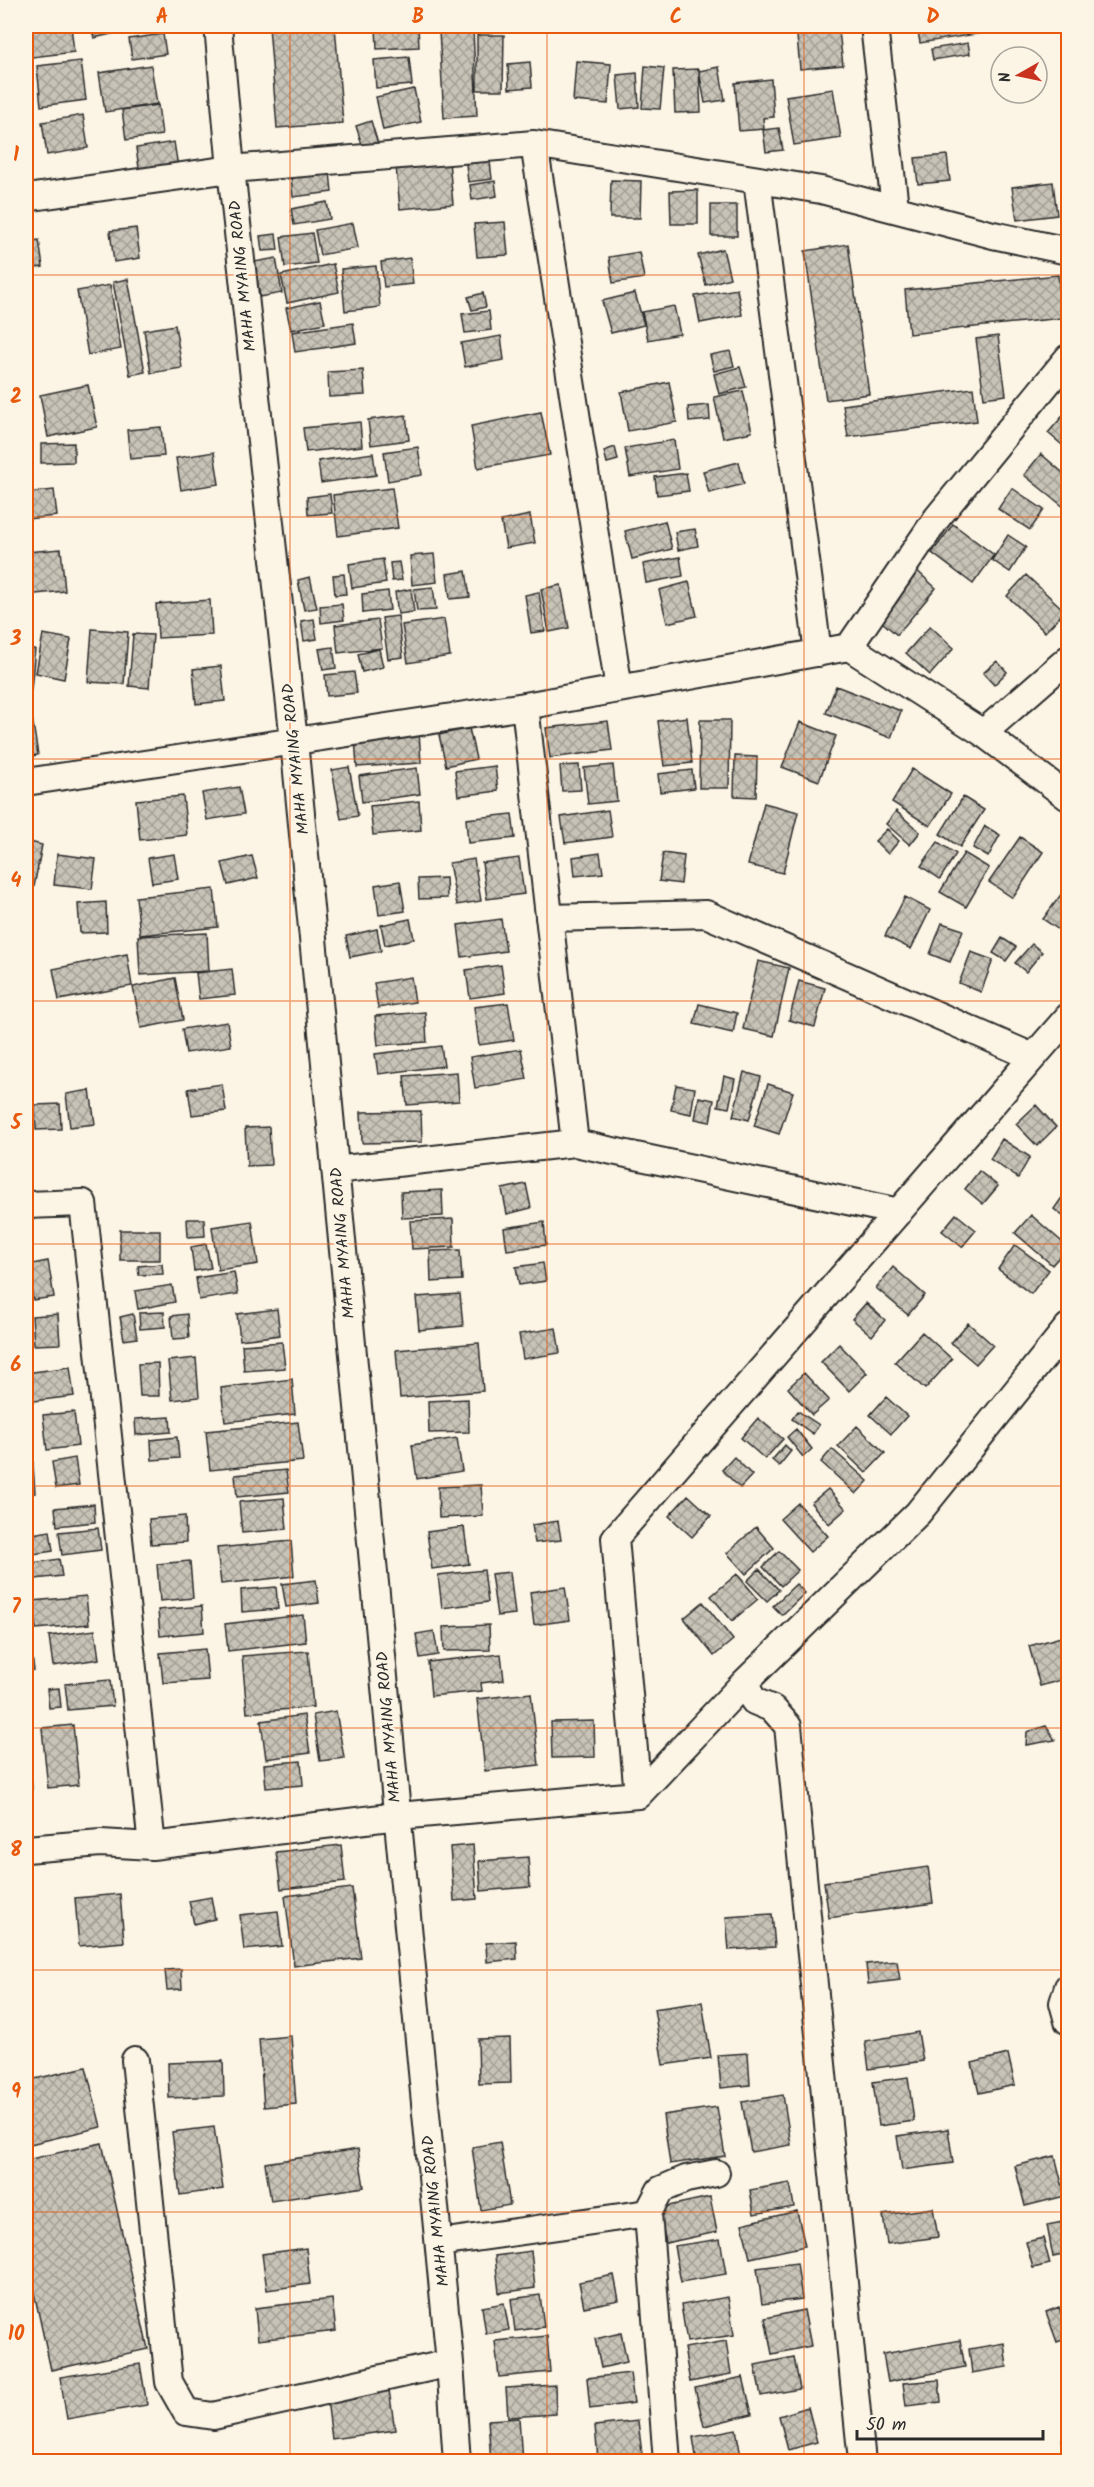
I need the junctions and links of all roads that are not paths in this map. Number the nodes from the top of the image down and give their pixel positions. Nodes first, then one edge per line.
1 (218, 26) edge
2 (874, 26) edge
3 (534, 144) junction
4 (231, 170) junction
5 (757, 180) junction
6 (26, 198) edge
7 (895, 207) junction
8 (1068, 251) edge
9 (1068, 358) edge
10 (849, 647) junction
11 (818, 653) junction
12 (1068, 659) edge
13 (619, 689) junction
14 (525, 706) junction
15 (983, 733) junction
16 (294, 741) junction
17 (26, 782) edge
18 (1068, 797) edge
19 (549, 918) junction
20 (1068, 1017) edge
21 (1033, 1058) junction
22 (575, 1143) junction
23 (335, 1170) junction
24 (26, 1205) edge
25 (899, 1212) junction
26 (1068, 1327) edge
27 (744, 1683) junction
28 (638, 1795) junction
29 (398, 1816) junction
30 (152, 1846) junction
31 (26, 1849) edge
32 (1068, 1988) edge
33 (1068, 2021) edge
34 (135, 2060) dead end
35 (716, 2174) dead end
36 (648, 2213) junction
37 (439, 2243) junction
38 (450, 2363) junction
39 (457, 2462) edge
40 (667, 2462) edge
41 (862, 2462) edge

1 - 4 street, MAHA MYAING ROAD
2 - 7 street
3 - 4 street
3 - 5 street
3 - 13 street
4 - 6 street
4 - 16 street, MAHA MYAING ROAD
5 - 7 street
5 - 11 street
7 - 8 street
9 - 10 street
10 - 11 street
10 - 15 street
11 - 13 street
12 - 15 street
13 - 14 street
14 - 16 street
14 - 19 street
15 - 18 street
16 - 17 street
16 - 23 street, MAHA MYAING ROAD
19 - 21 street
19 - 22 street
20 - 21 street
21 - 25 street
22 - 23 street
22 - 25 street
23 - 29 street, MAHA MYAING ROAD
24 - 30 street
25 - 28 street
26 - 27 street
27 - 28 street
27 - 41 street
28 - 29 street
29 - 30 street
29 - 37 street, MAHA MYAING ROAD
30 - 31 street
32 - 33 street
34 - 38 street
35 - 36 street
36 - 37 street
36 - 40 street
37 - 38 street, MAHA MYAING ROAD
38 - 39 street, MAHA MYAING ROAD

